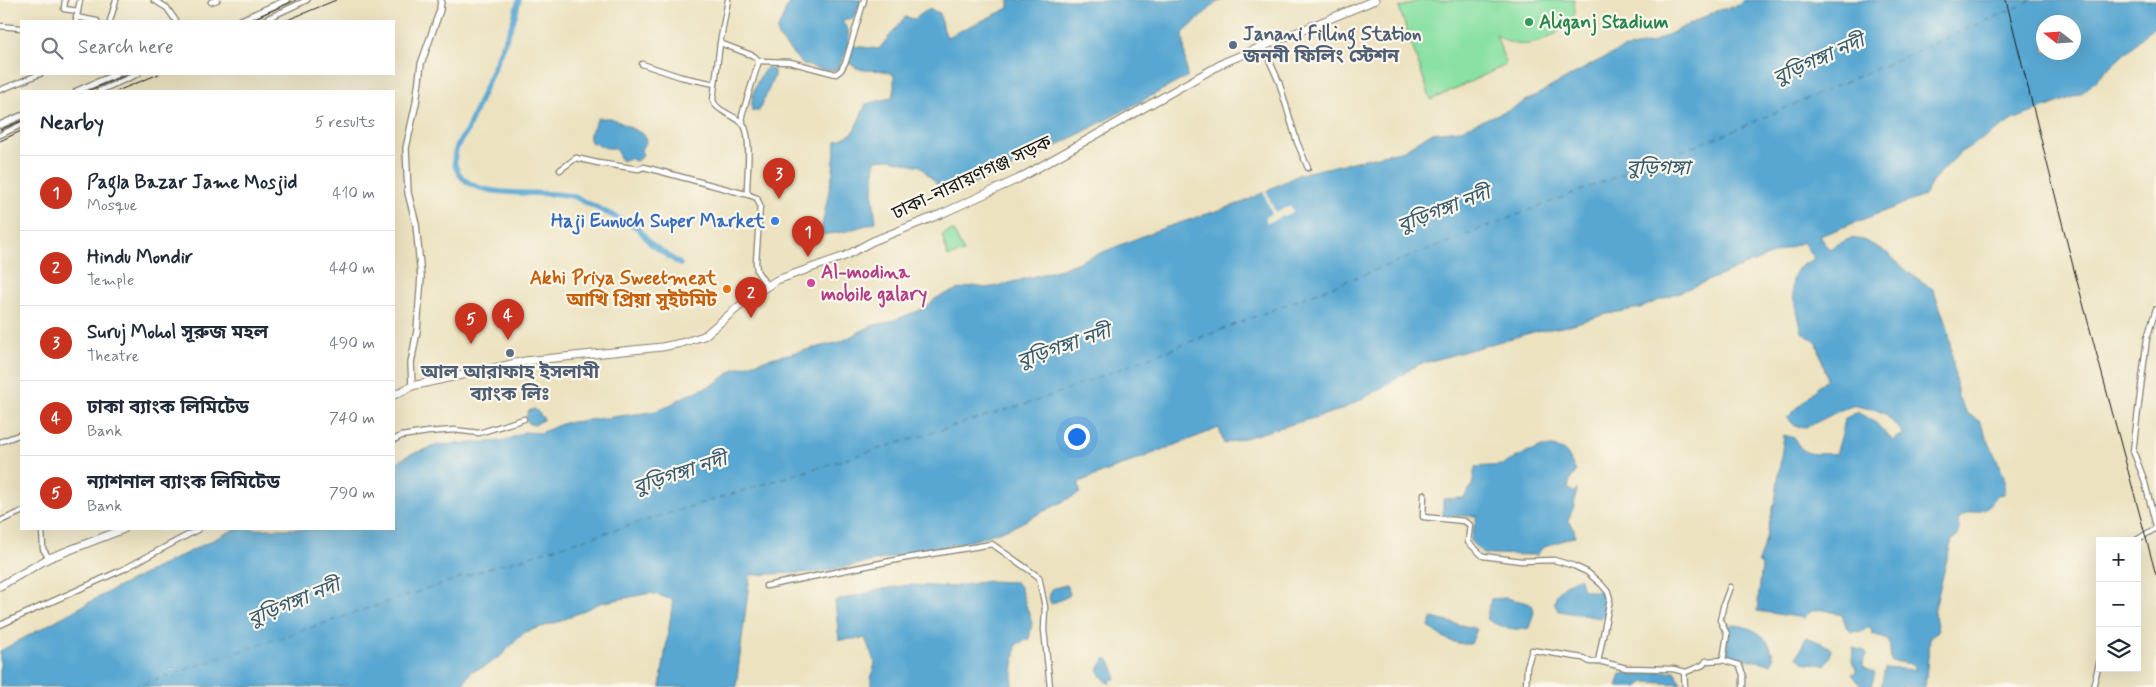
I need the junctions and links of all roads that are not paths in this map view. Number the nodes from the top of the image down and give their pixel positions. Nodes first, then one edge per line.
1 (65, 0) edge
2 (80, 0) edge
3 (116, 0) edge
4 (154, 0) edge
5 (217, 0) edge
6 (287, 0) edge
7 (307, 0) edge
8 (441, 0) edge
9 (728, 0) edge
10 (864, 0) edge
11 (1375, 0) edge
12 (211, 2) dead end
13 (78, 11) junction
14 (76, 19) edge
15 (110, 20) edge
16 (175, 20) edge
17 (241, 20) edge
18 (264, 20) edge
19 (0, 26) edge
20 (20, 28) edge
21 (720, 43) junction
22 (1263, 46) junction
23 (759, 62) junction
24 (642, 64) dead end
25 (38, 75) edge
26 (116, 75) edge
27 (136, 75) edge
28 (715, 84) junction
29 (0, 90) edge
30 (79, 90) edge
31 (101, 90) edge
32 (20, 116) edge
33 (743, 123) junction
34 (0, 125) edge
35 (20, 125) edge
36 (0, 135) edge
37 (1308, 168) dead end
38 (560, 170) dead end
39 (749, 195) junction
40 (767, 286) junction
41 (2156, 309) edge
42 (412, 386) junction
43 (395, 394) edge
44 (524, 420) dead end
45 (20, 434) edge
46 (395, 439) edge
47 (0, 442) edge
48 (1424, 494) dead end
49 (20, 512) edge
50 (0, 521) edge
51 (2156, 527) edge
52 (42, 530) edge
53 (121, 530) edge
54 (197, 530) edge
55 (2141, 537) edge
56 (49, 558) junction
57 (0, 586) edge
58 (766, 586) dead end
59 (1730, 587) dead end
60 (0, 624) edge
61 (1723, 660) junction
62 (1598, 662) junction
63 (1684, 672) junction
64 (2097, 672) edge
65 (1050, 687) edge
66 (1526, 687) edge
67 (1685, 687) edge
68 (1743, 687) edge
69 (2093, 687) edge

1 - 13 street
2 - 13 street
3 - 15 street
4 - 16 street
5 - 12 street
6 - 17 street
7 - 18 street
8 - 42 street
9 - 21 street
10 - 23 street
11 - 22 highway, ঢাকা-নারায়ণগঞ্জ সড়ক
13 - 14 street
19 - 20 street
21 - 23 street
21 - 28 street
22 - 37 street
22 - 40 highway, ঢাকা-নারায়ণগঞ্জ সড়ক
23 - 33 street
24 - 28 street
25 - 29 street
26 - 30 street
27 - 31 street
28 - 33 street
32 - 34 street
33 - 39 street
35 - 36 street
38 - 39 street
39 - 40 street
40 - 42 highway, ঢাকা-নারায়ণগঞ্জ সড়ক
41 - 51 street
42 - 43 highway, ঢাকা-নারায়ণগঞ্জ সড়ক
44 - 46 street
45 - 47 street
48 - 62 street
49 - 50 street
51 - 55 street
52 - 56 street
53 - 56 highway
54 - 60 street
56 - 57 highway
58 - 65 street
59 - 61 street
61 - 63 street
61 - 68 street
62 - 63 street
62 - 66 street
63 - 67 street
64 - 69 street

